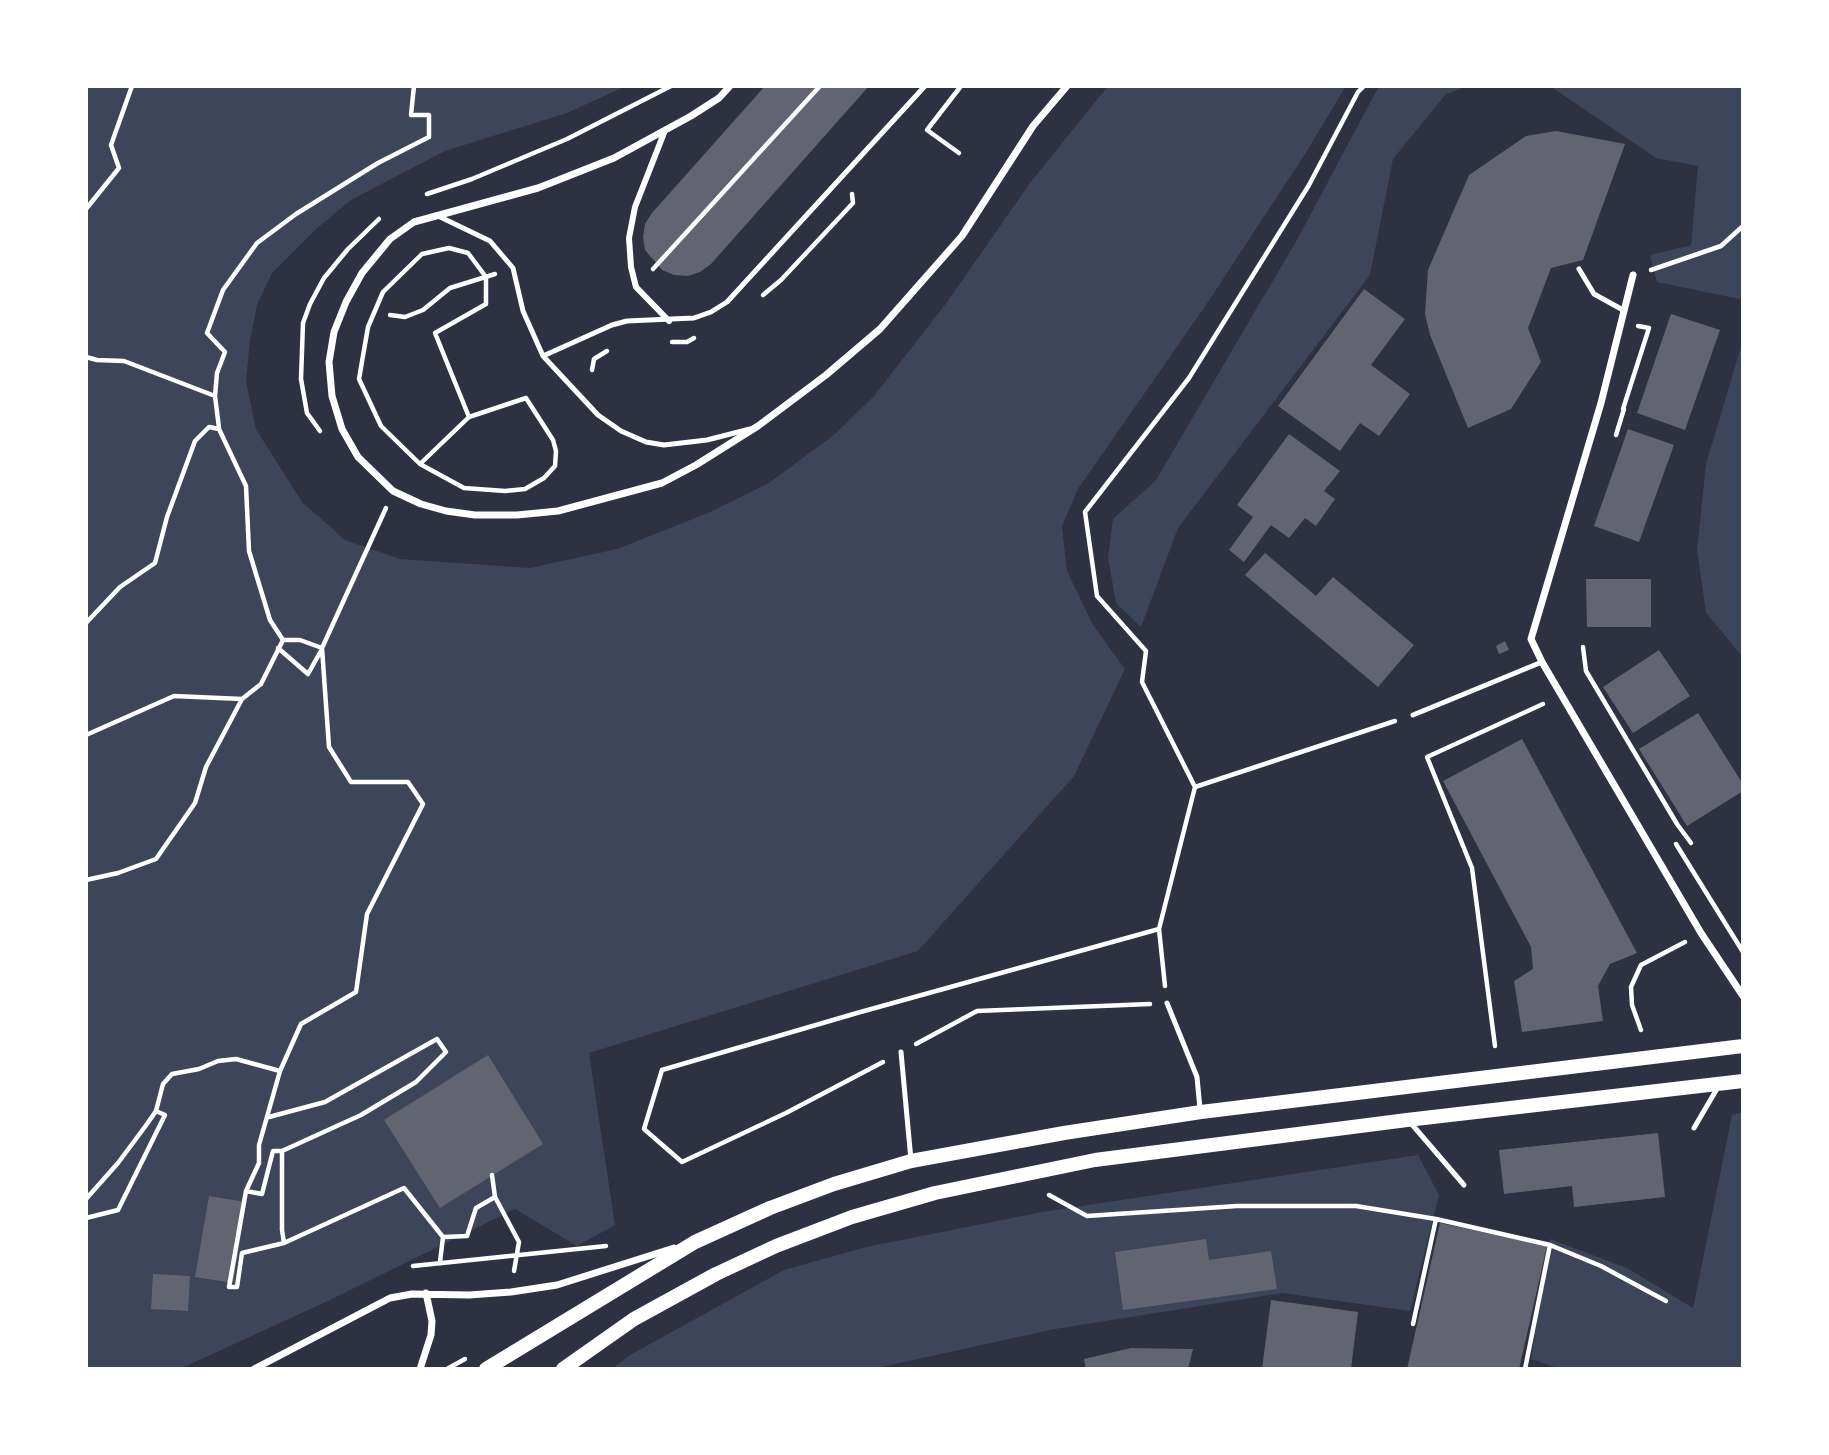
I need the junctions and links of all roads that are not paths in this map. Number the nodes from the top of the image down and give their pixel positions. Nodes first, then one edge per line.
1 (730, 86) edge
2 (925, 86) edge
3 (1067, 86) edge
4 (664, 133) junction
5 (436, 215) junction
6 (1579, 269) dead end
7 (1633, 275) road end
8 (1623, 310) junction
9 (669, 321) junction
10 (543, 356) junction
11 (758, 426) junction
12 (1542, 662) junction
13 (1413, 715) road end
14 (1743, 996) edge
15 (1167, 1003) road end
16 (1743, 1046) edge
17 (901, 1052) dead end
18 (1743, 1081) edge
19 (1720, 1084) junction
20 (1201, 1112) junction
21 (1408, 1119) junction
22 (1693, 1128) dead end
23 (911, 1161) junction
24 (1464, 1185) dead end
25 (695, 1242) junction
26 (426, 1293) junction
27 (254, 1369) edge
28 (420, 1369) edge
29 (486, 1369) edge
30 (563, 1369) edge

1 - 4 street
2 - 9 lane
3 - 11 street
4 - 5 street
4 - 9 street
5 - 10 lane
5 - 11 street
6 - 8 lane
7 - 8 street
8 - 12 street
9 - 10 lane
10 - 11 lane
12 - 13 lane
12 - 14 street
15 - 20 lane
16 - 20 main road
17 - 23 lane
18 - 19 main road
19 - 21 main road
19 - 22 lane
20 - 23 main road
21 - 24 lane
21 - 30 main road
23 - 25 main road
25 - 26 street
25 - 29 main road
26 - 27 street
26 - 28 street

